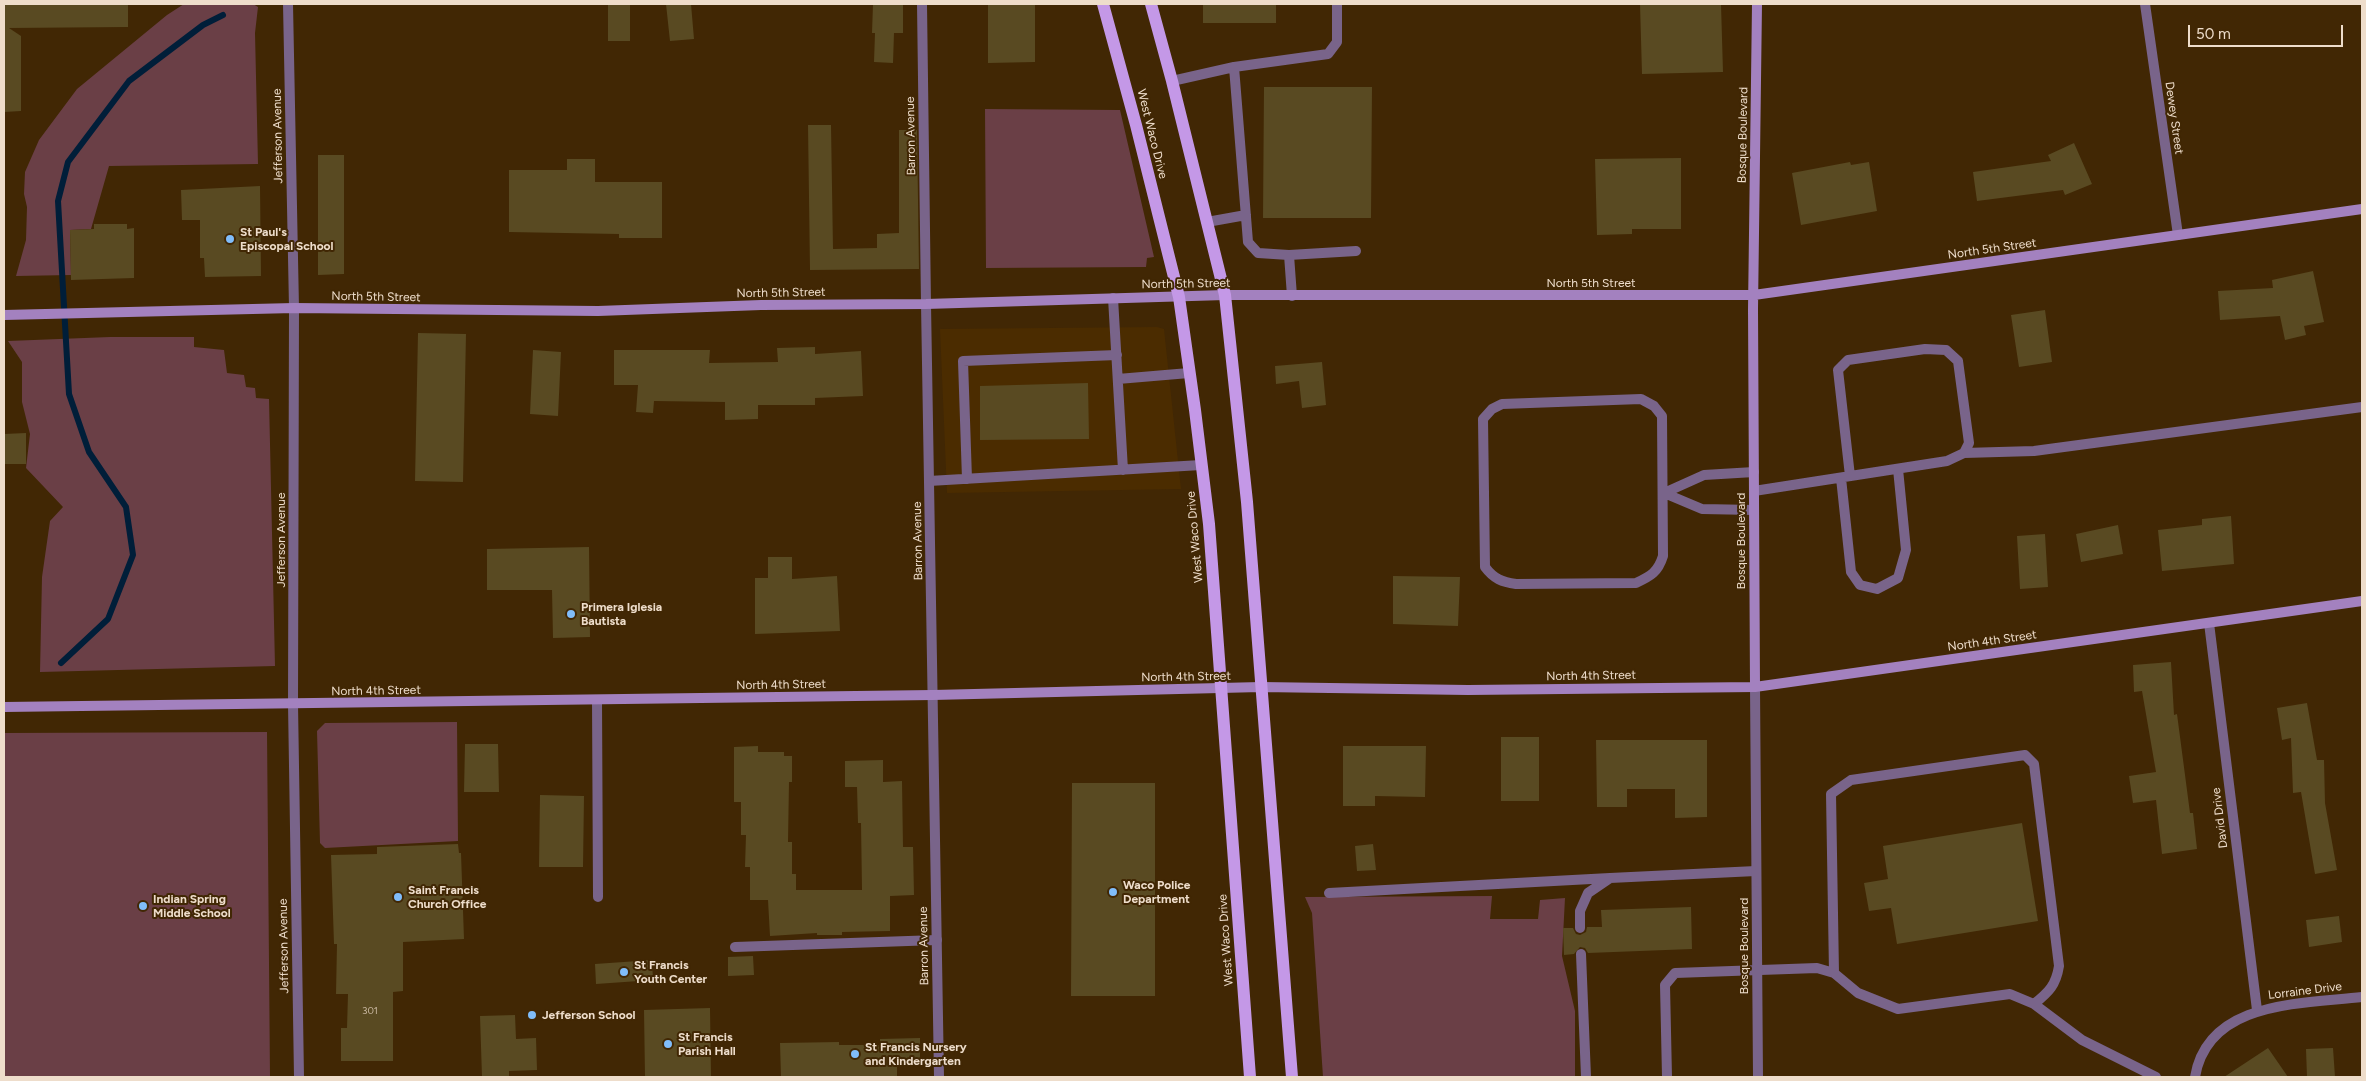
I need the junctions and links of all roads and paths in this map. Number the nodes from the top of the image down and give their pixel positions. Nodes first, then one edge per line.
1 (288, 4) edge
2 (922, 4) edge
3 (1103, 4) edge
4 (1151, 4) edge
5 (1337, 4) edge
6 (1757, 4) edge
7 (2145, 4) edge
8 (1234, 67) junction
9 (1172, 81) junction
10 (2362, 209) edge
11 (1246, 215) junction
12 (1207, 222) junction
13 (2178, 235) junction
14 (1356, 251) dead end
15 (1289, 255) junction
16 (1754, 295) junction
17 (1225, 296) junction
18 (1292, 296) junction
19 (1179, 297) junction
20 (1113, 298) junction
21 (926, 304) junction
22 (294, 308) junction
23 (4, 315) edge
24 (1116, 355) junction
25 (1189, 373) junction
26 (1118, 379) junction
27 (2362, 407) edge
28 (1964, 453) junction
29 (1202, 465) junction
30 (1898, 469) junction
31 (1123, 470) junction
32 (1754, 472) junction
33 (1846, 477) junction
34 (967, 479) junction
35 (929, 481) junction
36 (1754, 491) junction
37 (1664, 493) junction
38 (1754, 510) junction
39 (2362, 601) edge
40 (2209, 623) junction
41 (1261, 687) junction
42 (1220, 688) junction
43 (1755, 688) junction
44 (933, 695) junction
45 (597, 700) junction
46 (293, 704) junction
47 (4, 707) edge
48 (1756, 871) junction
49 (1610, 878) junction
50 (1329, 893) dead end
51 (598, 897) dead end
52 (1580, 928) dead end
53 (937, 940) junction
54 (735, 947) dead end
55 (1581, 954) dead end
56 (1757, 972) junction
57 (1834, 973) junction
58 (2362, 997) edge
59 (2034, 1004) junction
60 (2257, 1010) junction
61 (2205, 1051) junction
62 (299, 1077) edge
63 (939, 1077) edge
64 (1250, 1077) edge
65 (1292, 1077) edge
66 (1586, 1077) edge
67 (1667, 1077) edge
68 (1758, 1077) edge
69 (2156, 1077) edge
70 (2188, 1077) edge
71 (2195, 1077) edge

1 - 22 street, Jefferson Avenue
2 - 21 street, Barron Avenue
3 - 19 main road, West Waco Drive
4 - 9 main road
5 - 8 street
6 - 16 main road, Bosque Boulevard
7 - 13 street, Dewey Street
8 - 9 street
8 - 11 street
9 - 12 main road
10 - 13 main road, North 5th Street
11 - 12 street
11 - 15 street
12 - 17 main road
13 - 16 main road, North 5th Street
14 - 15 street
15 - 18 street
16 - 18 main road, North 5th Street
16 - 32 main road, Bosque Boulevard
17 - 18 main road, North 5th Street
17 - 19 main road, North 5th Street
17 - 41 main road
19 - 20 main road, North 5th Street
19 - 25 main road, West Waco Drive
20 - 21 main road, North 5th Street
20 - 24 street
21 - 22 main road, North 5th Street
21 - 35 street, Barron Avenue
22 - 23 main road, North 5th Street
22 - 46 street, Jefferson Avenue
24 - 26 street
24 - 34 street
25 - 26 street
25 - 29 main road, West Waco Drive
26 - 31 street
27 - 28 street
28 - 30 street
28 - 33 street
29 - 31 street
29 - 42 main road, West Waco Drive
30 - 33 street
30 - 33 street
31 - 34 street
32 - 36 main road, Bosque Boulevard
32 - 37 street
33 - 36 street
34 - 35 street
35 - 44 street, Barron Avenue
36 - 38 main road, Bosque Boulevard
37 - 37 street
37 - 38 street
38 - 43 main road, Bosque Boulevard
39 - 40 main road, North 4th Street
40 - 43 main road, North 4th Street
40 - 60 street, David Drive
41 - 42 main road, North 4th Street
41 - 43 main road, North 4th Street
41 - 65 main road
42 - 44 main road, North 4th Street
42 - 64 main road, West Waco Drive
43 - 48 street, Bosque Boulevard
44 - 45 main road, North 4th Street
44 - 53 street, Barron Avenue
45 - 46 main road, North 4th Street
45 - 51 street
46 - 47 main road, North 4th Street
46 - 62 street, Jefferson Avenue
48 - 49 street
48 - 56 street, Bosque Boulevard
49 - 50 street
49 - 52 street
53 - 54 street
53 - 63 street, Barron Avenue
55 - 66 street
56 - 57 street
56 - 67 street
56 - 68 street, Bosque Boulevard
57 - 59 street
57 - 59 street
58 - 60 street, Lorraine Drive
59 - 69 street
60 - 61 street, Lorraine Drive
61 - 70 street
61 - 71 street, Lorraine Drive

